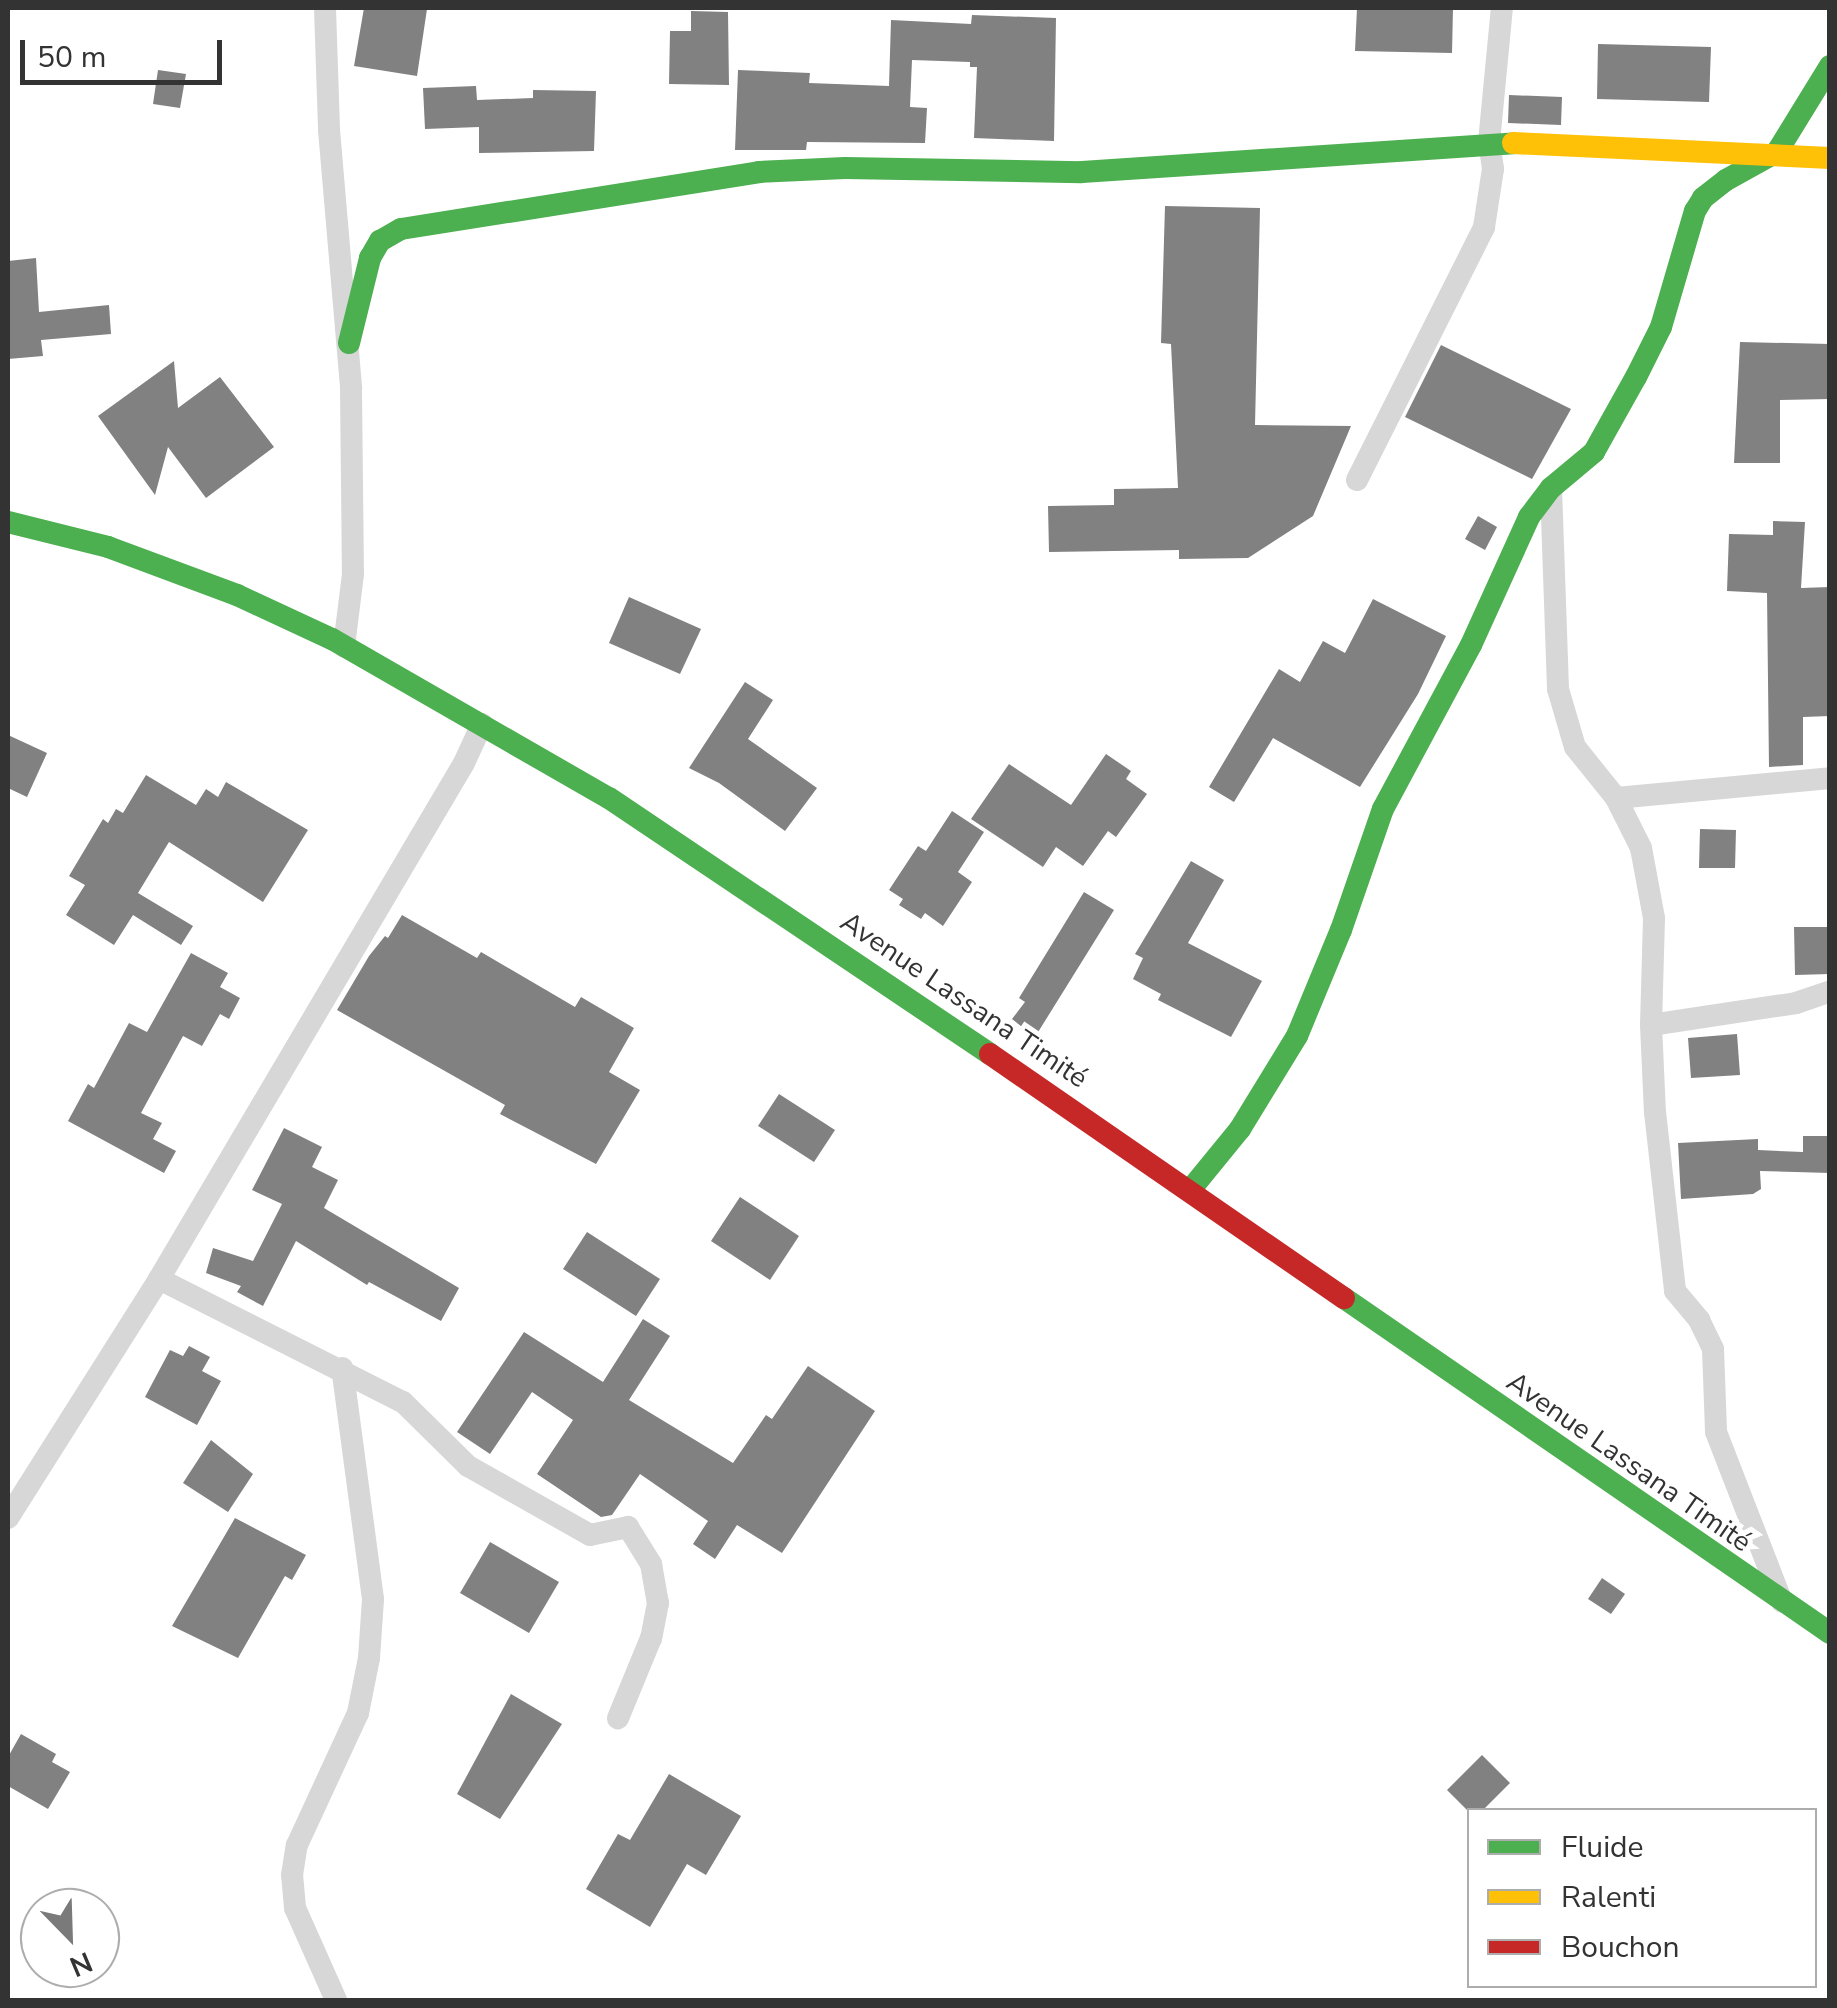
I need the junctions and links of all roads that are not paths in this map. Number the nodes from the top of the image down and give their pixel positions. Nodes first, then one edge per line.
1 (325, 8) edge
2 (1502, 8) edge
3 (1830, 66) edge
4 (1489, 142) junction
5 (1777, 152) junction
6 (1830, 158) edge
7 (349, 343) junction
8 (1358, 480) dead end
9 (1551, 488) junction
10 (8, 522) edge
11 (344, 646) junction
12 (482, 724) junction
13 (1830, 778) edge
14 (1616, 798) junction
15 (1830, 991) edge
16 (1651, 1026) junction
17 (1191, 1190) junction
18 (159, 1279) junction
19 (342, 1368) junction
20 (8, 1518) edge
21 (1783, 1605) junction
22 (1830, 1633) edge
23 (618, 1718) dead end
24 (336, 2000) edge

1 - 7 street
2 - 4 street
3 - 5 street
4 - 5 street
4 - 7 street
4 - 8 street
5 - 6 street
5 - 9 street
7 - 11 street
9 - 14 street
9 - 17 street
10 - 11 street, Avenue Lassana Timité
11 - 12 street, Avenue Lassana Timité
12 - 17 street, Avenue Lassana Timité
12 - 18 street
13 - 14 street
14 - 16 street
15 - 16 street
16 - 21 street
17 - 21 street, Avenue Lassana Timité
18 - 19 street
18 - 20 street
19 - 23 street
19 - 24 street
21 - 22 street, Avenue Lassana Timité

